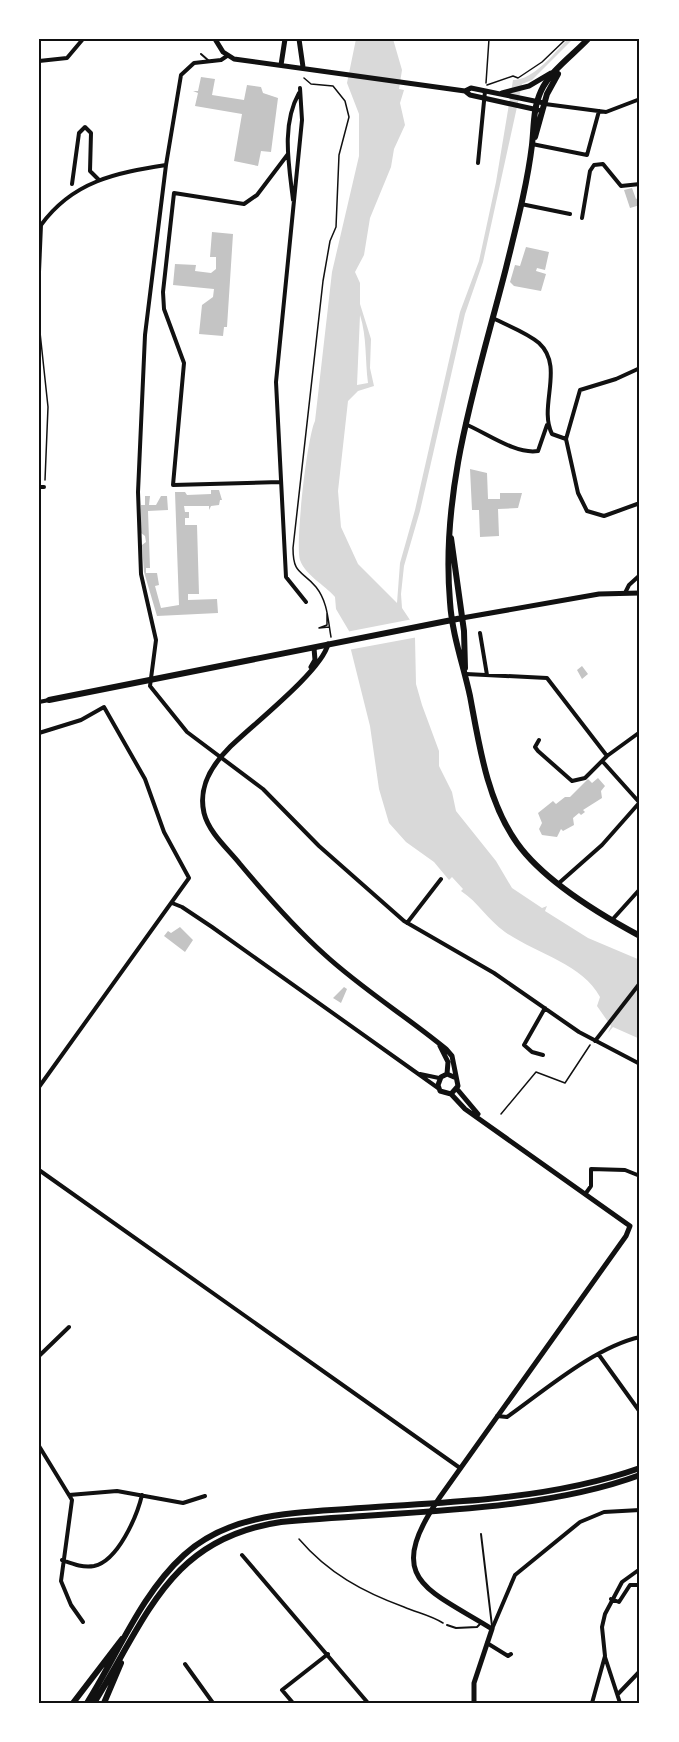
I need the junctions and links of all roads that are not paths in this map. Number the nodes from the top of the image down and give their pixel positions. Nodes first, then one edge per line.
1 (83, 39) edge
2 (215, 39) edge
3 (285, 39) edge
4 (300, 39) edge
5 (588, 39) edge
6 (201, 54) dead end
7 (227, 56) junction
8 (571, 57) junction
9 (39, 61) edge
10 (209, 61) junction
11 (281, 64) junction
12 (303, 67) junction
13 (465, 90) junction
14 (485, 92) junction
15 (498, 94) junction
16 (640, 99) edge
17 (540, 106) junction
18 (598, 111) junction
19 (532, 144) junction
20 (288, 154) junction
21 (478, 163) dead end
22 (165, 165) junction
23 (99, 180) junction
24 (72, 184) dead end
25 (640, 184) edge
26 (521, 204) junction
27 (293, 206) junction
28 (570, 214) dead end
29 (582, 218) dead end
30 (39, 272) edge
31 (492, 318) junction
32 (640, 368) edge
33 (465, 424) junction
34 (548, 424) junction
35 (566, 439) junction
36 (280, 482) junction
37 (640, 503) edge
38 (449, 527) junction
39 (640, 576) edge
40 (625, 593) junction
41 (640, 593) edge
42 (306, 602) dead end
43 (462, 618) junction
44 (452, 620) junction
45 (480, 633) dead end
46 (328, 644) junction
47 (314, 648) junction
48 (465, 673) junction
49 (307, 674) junction
50 (487, 675) junction
51 (150, 680) junction
52 (50, 700) joint
53 (39, 702) edge
54 (640, 732) edge
55 (39, 733) edge
56 (539, 741) dead end
57 (607, 756) junction
58 (604, 762) junction
59 (640, 803) edge
60 (441, 879) dead end
61 (559, 883) junction
62 (640, 889) edge
63 (172, 903) junction
64 (611, 920) junction
65 (407, 923) junction
66 (640, 936) edge
67 (640, 983) edge
68 (544, 1008) junction
69 (595, 1041) junction
70 (438, 1042) junction
71 (543, 1055) dead end
72 (640, 1064) edge
73 (414, 1071) junction
74 (447, 1074) junction
75 (454, 1077) junction
76 (439, 1078) junction
77 (39, 1087) edge
78 (438, 1089) junction
79 (457, 1089) junction
80 (451, 1094) junction
81 (491, 1125) junction
82 (39, 1170) edge
83 (640, 1176) edge
84 (586, 1193) junction
85 (69, 1327) dead end
86 (640, 1337) edge
87 (599, 1355) junction
88 (39, 1356) edge
89 (640, 1412) edge
90 (497, 1416) junction
91 (39, 1446) edge
92 (460, 1468) junction
93 (640, 1468) edge
94 (640, 1475) edge
95 (69, 1495) junction
96 (142, 1495) junction
97 (205, 1496) dead end
98 (640, 1510) edge
99 (481, 1534) dead end
100 (242, 1555) dead end
101 (62, 1560) junction
102 (640, 1569) edge
103 (640, 1585) edge
104 (611, 1599) junction
105 (134, 1621) junction
106 (83, 1622) dead end
107 (482, 1622) junction
108 (447, 1625) road end
109 (492, 1629) junction
110 (487, 1642) junction
111 (124, 1654) junction
112 (328, 1654) junction
113 (605, 1656) junction
114 (510, 1657) dead end
115 (185, 1664) dead end
116 (640, 1671) edge
117 (618, 1694) junction
118 (73, 1703) edge
119 (87, 1703) edge
120 (94, 1703) edge
121 (104, 1703) edge
122 (213, 1703) edge
123 (293, 1703) edge
124 (368, 1703) edge
125 (474, 1703) edge
126 (592, 1703) edge
127 (621, 1703) edge

1 - 9 street
2 - 7 street
3 - 11 street
4 - 12 street
5 - 8 main road
6 - 10 lane
7 - 10 street
7 - 11 street
8 - 15 street
8 - 17 main road
10 - 22 street
11 - 12 street
12 - 13 street
13 - 14 street
13 - 14 street
14 - 15 street
14 - 17 street
14 - 21 street
15 - 17 street
16 - 18 street
17 - 18 street
17 - 19 main road
18 - 19 street
19 - 26 main road
20 - 27 street
20 - 27 street
20 - 36 street
22 - 23 street
22 - 51 street
23 - 24 street
23 - 30 street
25 - 29 street
26 - 28 street
26 - 31 main road
27 - 36 street
31 - 33 main road
31 - 34 street
32 - 35 street
33 - 34 street
33 - 38 main road
34 - 35 street
35 - 37 street
36 - 42 street
38 - 43 main road
38 - 44 main road
39 - 40 street
40 - 41 street
40 - 43 street
43 - 44 main road
43 - 48 main road
44 - 46 main road
44 - 48 main road
45 - 50 street
46 - 47 main road
46 - 49 street
47 - 49 street
47 - 51 main road
48 - 50 street
48 - 61 main road
49 - 70 street
50 - 57 street
51 - 52 main road
51 - 65 street
52 - 53 street
54 - 57 street
55 - 63 street
56 - 58 street
57 - 58 street
58 - 59 street
59 - 61 street
60 - 65 street
61 - 64 main road
62 - 64 street
63 - 73 street
63 - 77 street
64 - 66 main road
65 - 68 street
67 - 69 street
68 - 69 street
68 - 71 street
69 - 72 street
70 - 74 street
70 - 75 street
73 - 76 street
73 - 78 street
74 - 75 street
74 - 76 street
75 - 79 street
76 - 78 street
78 - 80 street
79 - 80 street
79 - 81 street
80 - 81 street
81 - 84 street
82 - 92 street
83 - 84 street
84 - 90 street
85 - 88 street
86 - 87 street
87 - 89 street
87 - 90 street
90 - 92 street
91 - 95 street
92 - 107 street
93 - 105 main road
94 - 111 main road
95 - 96 street
95 - 101 street
96 - 97 street
96 - 101 street
98 - 109 street
99 - 109 lane
100 - 112 street
101 - 106 street
102 - 104 street
103 - 104 street
104 - 113 street
105 - 118 main road
105 - 119 main road
107 - 108 lane
107 - 109 street
109 - 110 street
110 - 114 street
110 - 125 street
111 - 120 main road
111 - 121 main road
112 - 123 street
112 - 124 street
113 - 117 street
113 - 126 street
115 - 122 street
116 - 117 street
117 - 127 street

